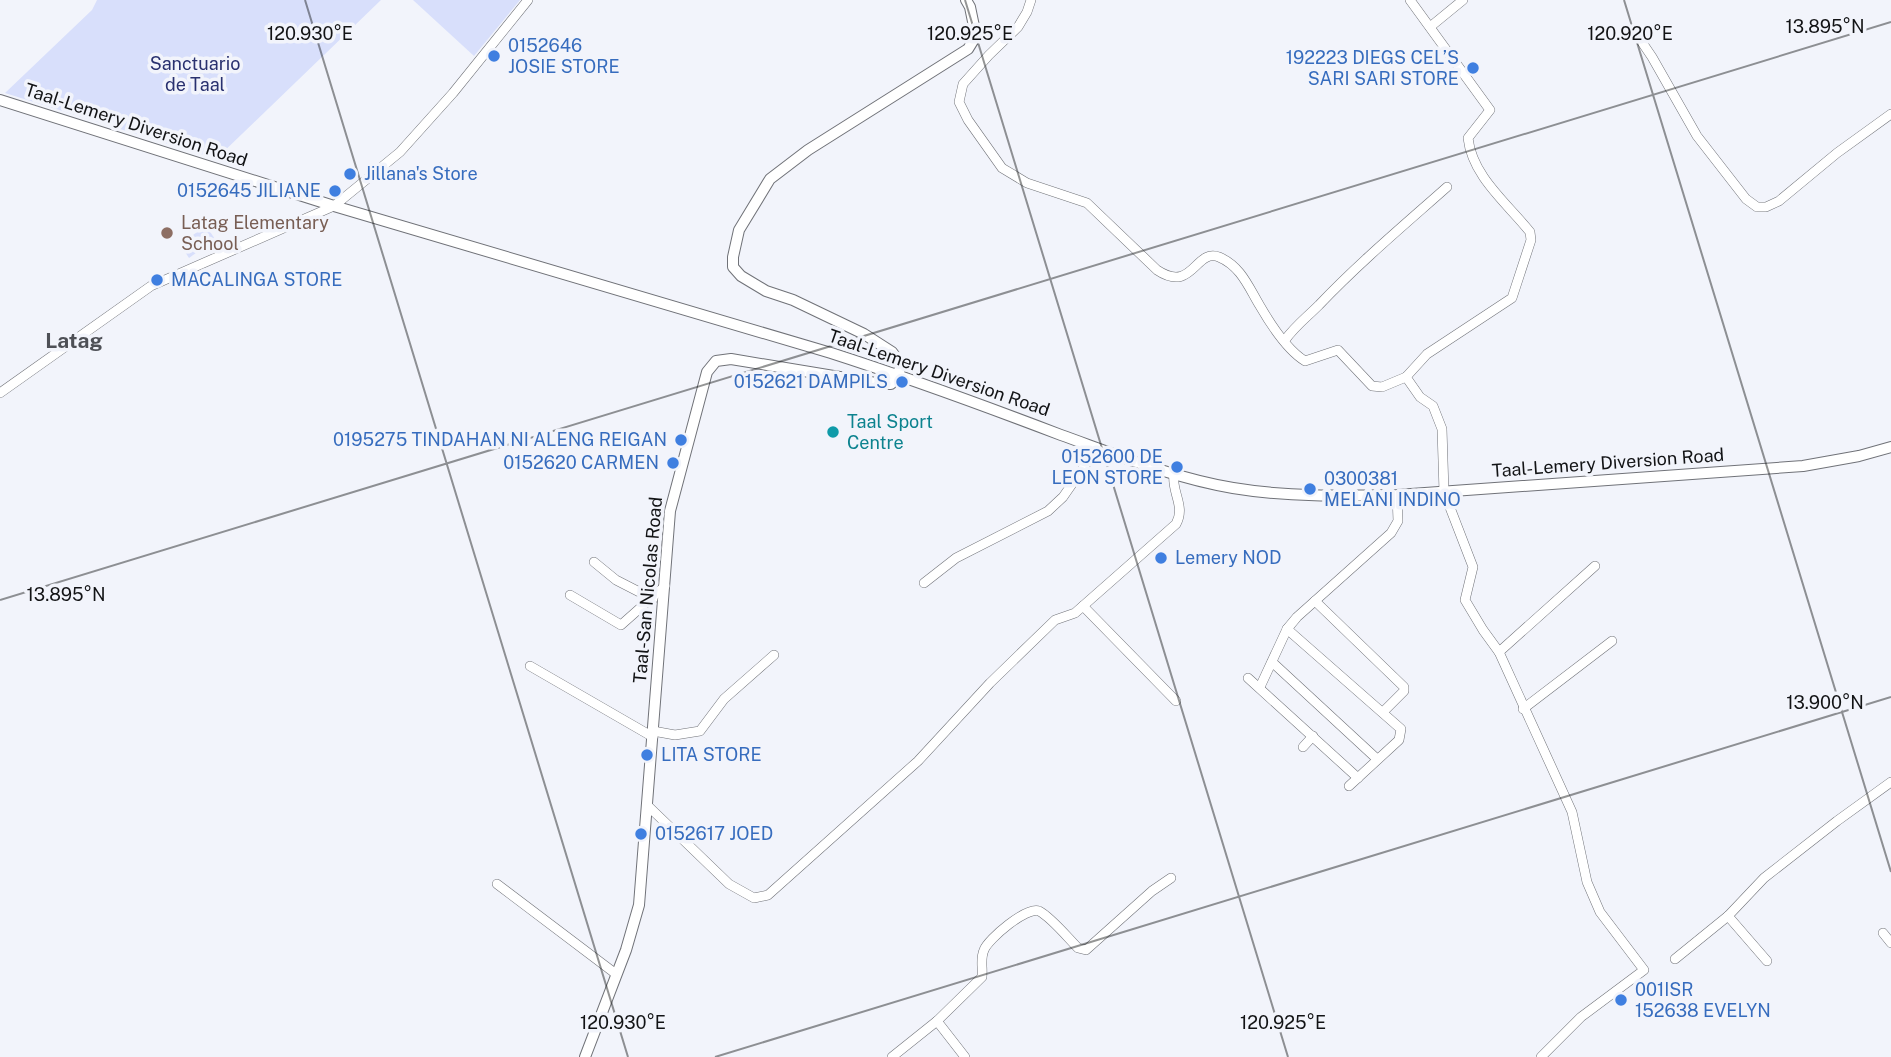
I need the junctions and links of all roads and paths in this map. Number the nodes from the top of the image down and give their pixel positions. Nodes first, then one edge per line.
1 (528, 0) edge
2 (966, 0) edge
3 (1031, 0) edge
4 (1410, 0) edge
5 (1463, 0) edge
6 (1430, 27) junction
7 (1633, 29) dead end
8 (0, 100) edge
9 (1891, 114) edge
10 (1447, 187) dead end
11 (334, 206) junction
12 (1285, 340) junction
13 (899, 375) junction
14 (1406, 377) junction
15 (0, 393) edge
16 (1891, 447) edge
17 (1097, 448) junction
18 (1174, 474) junction
19 (1444, 492) junction
20 (1397, 495) junction
21 (594, 562) dead end
22 (1595, 566) dead end
23 (924, 583) dead end
24 (666, 586) junction
25 (570, 595) dead end
26 (653, 599) junction
27 (1315, 601) junction
28 (1083, 606) junction
29 (1287, 629) junction
30 (1612, 641) dead end
31 (1499, 652) junction
32 (774, 655) dead end
33 (1272, 662) junction
34 (530, 666) dead end
35 (1248, 678) dead end
36 (1260, 687) junction
37 (1176, 701) dead end
38 (1523, 709) junction
39 (1383, 712) junction
40 (653, 734) junction
41 (1313, 736) junction
42 (1303, 747) dead end
43 (1377, 759) junction
44 (1358, 778) junction
45 (1891, 782) edge
46 (1349, 786) dead end
47 (647, 804) junction
48 (1171, 878) dead end
49 (497, 884) dead end
50 (1728, 916) junction
51 (1883, 933) dead end
52 (1891, 943) edge
53 (1675, 959) dead end
54 (1767, 961) dead end
55 (616, 974) junction
56 (937, 1021) junction
57 (585, 1057) edge
58 (892, 1057) edge
59 (965, 1057) edge
60 (1541, 1057) edge

1 - 11 street
2 - 13 main road
3 - 12 street
4 - 6 street
5 - 6 street
6 - 14 street
7 - 9 street
8 - 11 main road, Taal-Lemery Diversion Road
10 - 12 street
11 - 13 main road, Taal-Lemery Diversion Road
11 - 15 street
12 - 14 street
13 - 17 main road, Taal-Lemery Diversion Road
13 - 24 main road, Taal-San Nicolas Road
14 - 19 street
16 - 19 main road, Taal-Lemery Diversion Road
17 - 18 main road, Taal-Lemery Diversion Road
17 - 23 street
18 - 20 main road, Taal-Lemery Diversion Road
18 - 28 street
19 - 20 main road, Taal-Lemery Diversion Road
19 - 31 street
20 - 27 street
21 - 26 street
22 - 31 street
24 - 26 street
24 - 40 main road, Taal-San Nicolas Road
25 - 26 street
27 - 29 street
27 - 39 street
28 - 37 street
28 - 47 street
29 - 33 street
29 - 39 street
30 - 38 street
31 - 38 street
32 - 40 street
33 - 36 street
33 - 43 street
34 - 40 street
35 - 36 street
36 - 41 street
38 - 60 street
39 - 43 street
40 - 47 main road, Taal-San Nicolas Road
41 - 42 street
41 - 44 street
43 - 44 street
44 - 46 street
45 - 50 street
47 - 55 main road, Taal-San Nicolas Road
48 - 56 street
49 - 55 street
50 - 53 street
50 - 54 street
51 - 52 street
55 - 57 main road, Taal-San Nicolas Road
56 - 58 street
56 - 59 street

